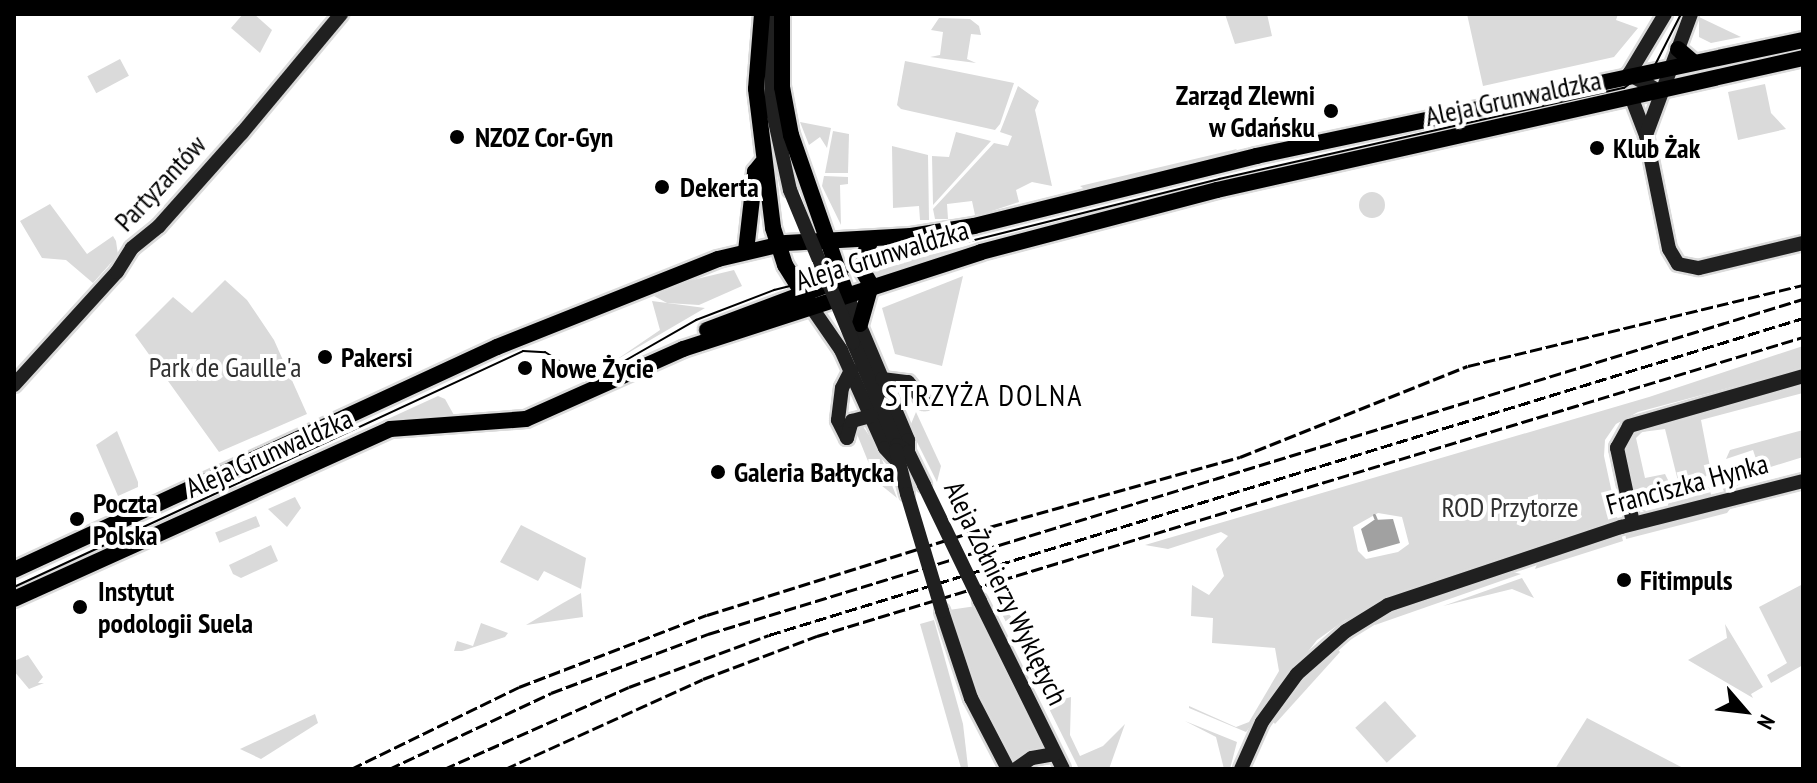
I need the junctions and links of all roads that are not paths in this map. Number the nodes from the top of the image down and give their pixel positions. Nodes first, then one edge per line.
1 (341, 14) edge
2 (762, 14) edge
3 (773, 14) edge
4 (782, 14) edge
5 (1665, 14) edge
6 (1691, 14) edge
7 (1803, 40) edge
8 (1678, 49) junction
9 (1803, 58) edge
10 (1693, 62) junction
11 (1671, 66) junction
12 (1629, 74) junction
13 (1661, 92) junction
14 (1632, 99) junction
15 (1646, 135) junction
16 (763, 162) junction
17 (872, 239) junction
18 (800, 242) junction
19 (825, 242) junction
20 (1803, 243) edge
21 (776, 245) junction
22 (746, 251) junction
23 (785, 265) junction
24 (871, 285) junction
25 (843, 287) junction
26 (806, 298) junction
27 (860, 324) junction
28 (851, 370) junction
29 (1803, 376) edge
30 (882, 379) junction
31 (14, 385) edge
32 (894, 408) junction
33 (871, 416) junction
34 (900, 452) junction
35 (1803, 481) edge
36 (1633, 523) junction
37 (14, 570) edge
38 (14, 599) edge
39 (1055, 754) junction
40 (1008, 769) edge
41 (1016, 769) edge
42 (1037, 769) edge
43 (1063, 769) edge
44 (1241, 769) edge

1 - 31 street, Partyzantów
2 - 16 main road
3 - 34 street, Aleja Żołnierzy Wyklętych, bridge
4 - 19 main road
5 - 12 street
6 - 8 street
7 - 10 main road, Aleja Grunwaldzka
8 - 10 main road
8 - 11 street
9 - 13 main road, Aleja Grunwaldzka
10 - 11 main road, Aleja Grunwaldzka
11 - 12 main road, Aleja Grunwaldzka
11 - 13 street
12 - 13 street
12 - 17 main road, Aleja Grunwaldzka
13 - 14 main road, Aleja Grunwaldzka
13 - 15 street
14 - 15 street
14 - 24 main road, Aleja Grunwaldzka
15 - 20 street
16 - 21 main road
16 - 22 main road
17 - 19 main road, Aleja Grunwaldzka
17 - 24 main road
18 - 19 main road, Aleja Grunwaldzka
18 - 21 main road, Aleja Grunwaldzka
18 - 23 main road
19 - 25 main road
21 - 22 main road, Aleja Grunwaldzka
21 - 23 main road
22 - 37 main road, Aleja Grunwaldzka
23 - 26 main road
24 - 25 main road, Aleja Grunwaldzka
24 - 27 main road
25 - 26 main road, Aleja Grunwaldzka
25 - 27 street
26 - 28 street
26 - 38 main road, Aleja Grunwaldzka
27 - 30 street
28 - 33 street
28 - 33 street
29 - 36 street
30 - 32 street
30 - 32 street
32 - 34 street
33 - 34 street
34 - 39 street, Aleja Żołnierzy Wyklętych, bridge
34 - 40 street, Aleja Żołnierzy Wyklętych, bridge
35 - 36 street, Franciszka Hynka
36 - 44 street, Franciszka Hynka
39 - 41 street
39 - 42 street
39 - 43 street, Aleja Żołnierzy Wyklętych

